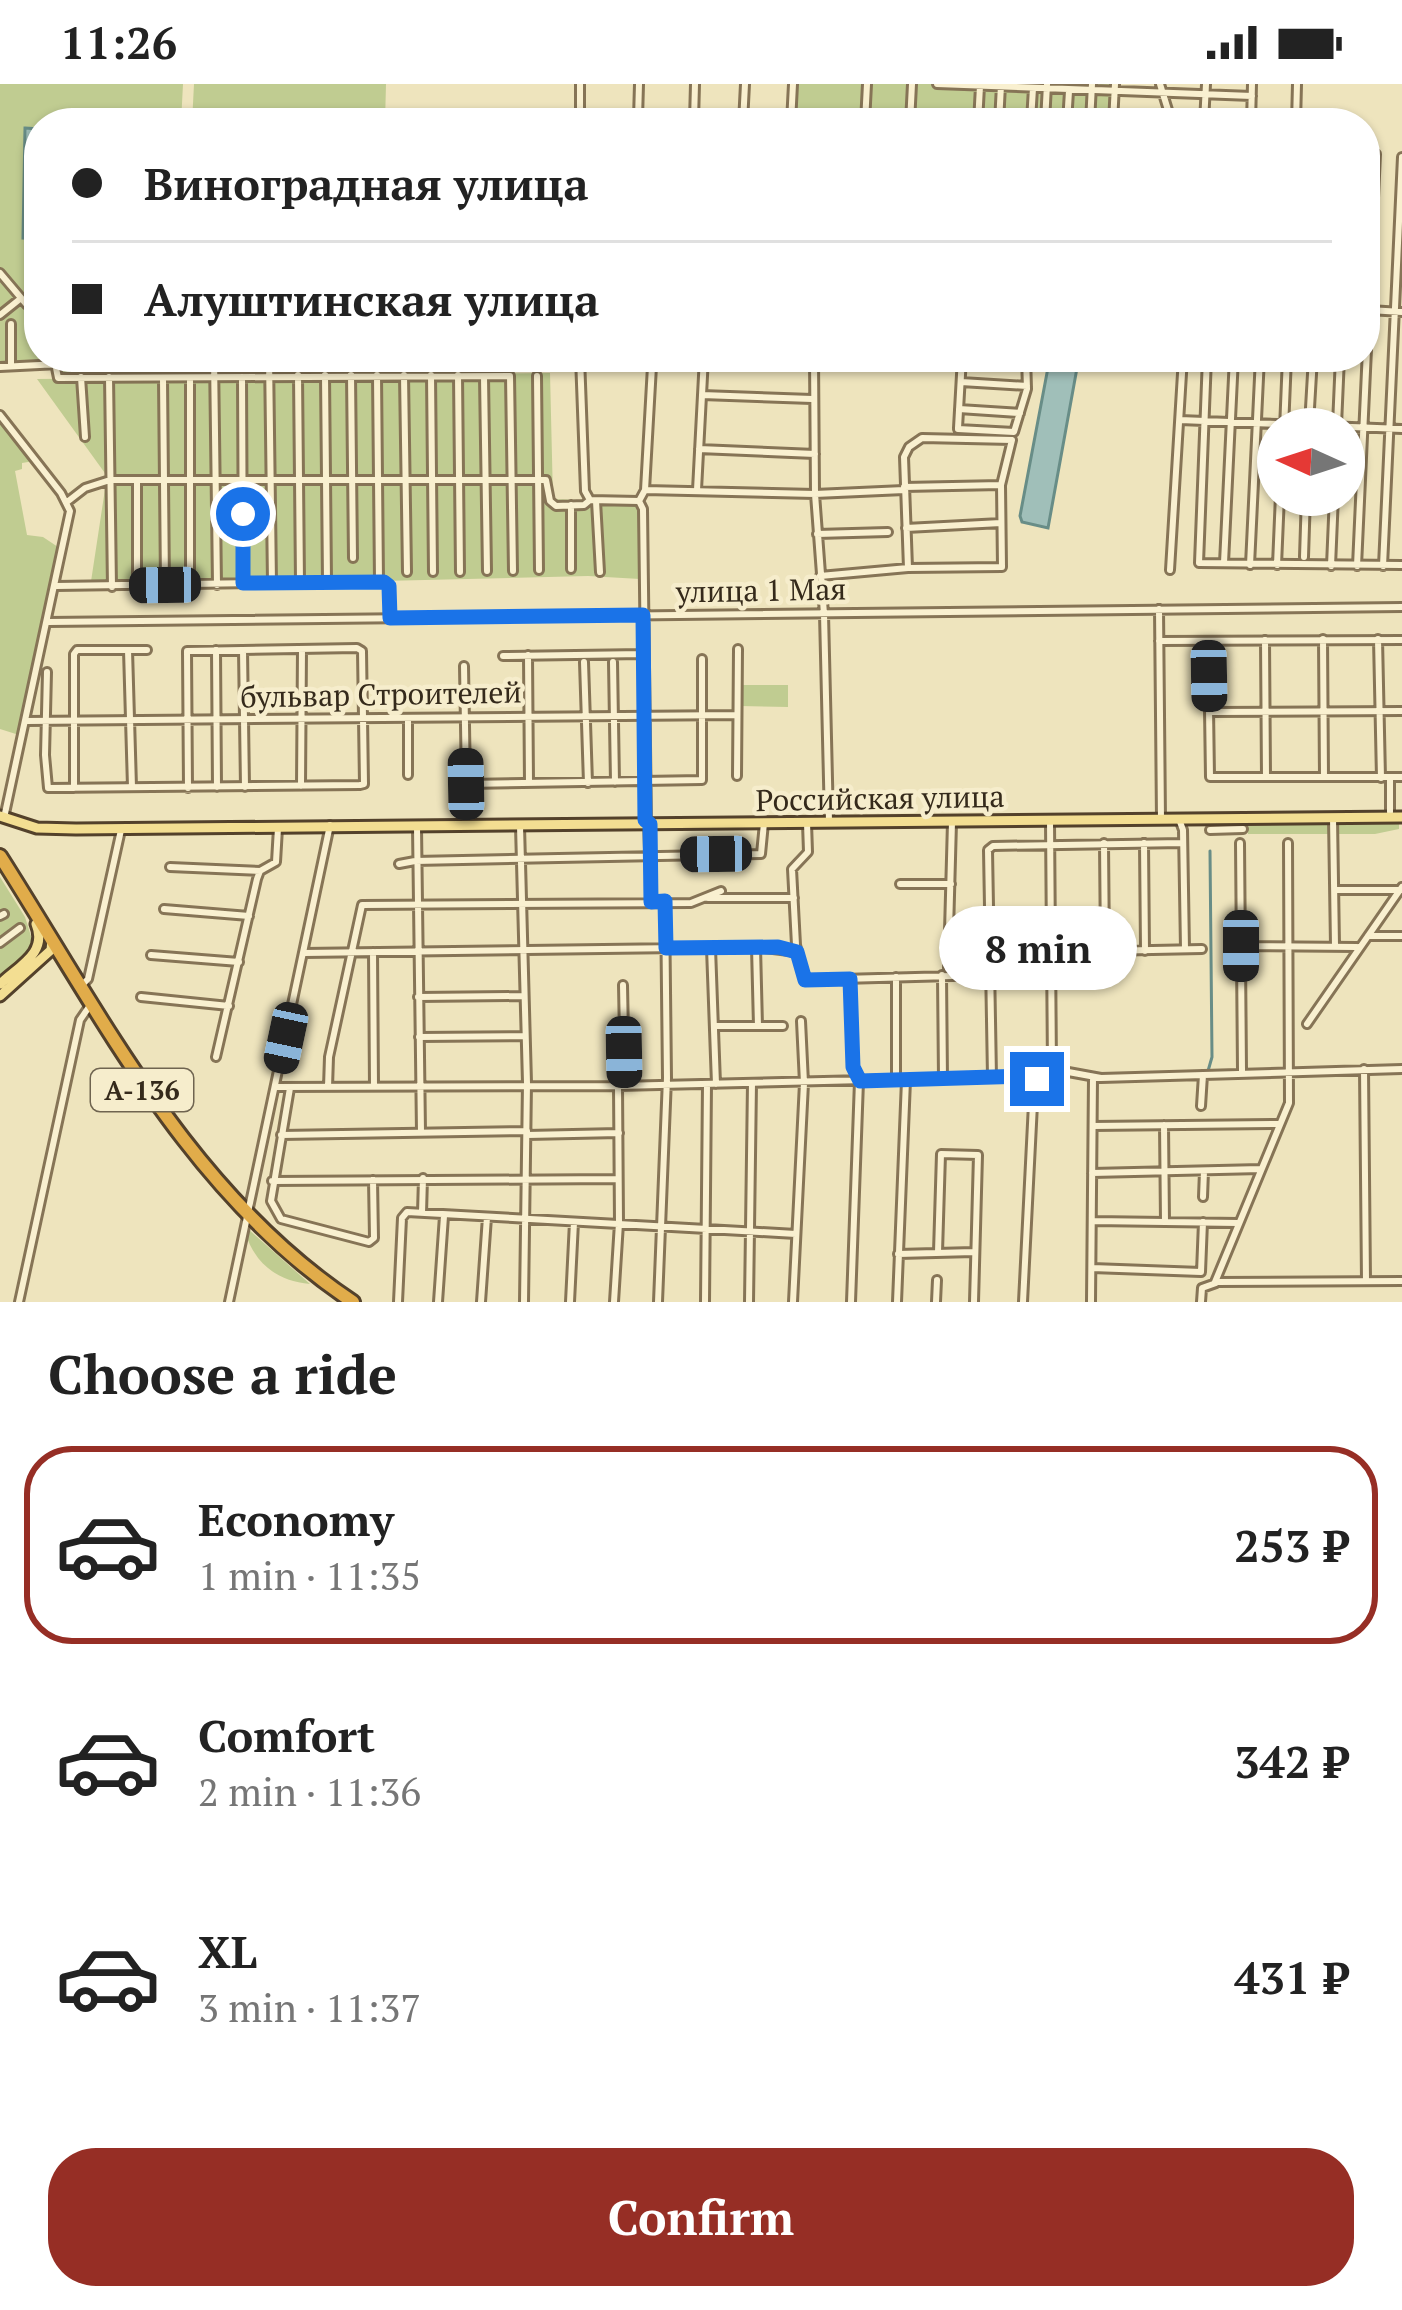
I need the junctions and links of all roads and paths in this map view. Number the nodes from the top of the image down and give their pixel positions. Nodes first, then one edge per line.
1 (937, 84) edge
2 (1206, 84) edge
3 (1252, 84) edge
4 (980, 86) edge
5 (1001, 86) edge
6 (1047, 86) edge
7 (1092, 87) edge
8 (1033, 88) junction
9 (1115, 88) edge
10 (1160, 88) edge
11 (1069, 90) junction
12 (1205, 94) junction
13 (1252, 96) junction
14 (1032, 108) edge
15 (1068, 108) edge
16 (1205, 108) edge
17 (1252, 108) edge
18 (1402, 157) edge
19 (0, 273) edge
20 (20, 299) junction
21 (24, 302) edge
22 (1399, 312) edge
23 (0, 315) edge
24 (11, 324) dead end
25 (24, 364) edge
26 (11, 365) junction
27 (0, 367) edge
28 (59, 372) edge
29 (215, 372) edge
30 (271, 372) edge
31 (580, 372) edge
32 (652, 372) edge
33 (703, 372) edge
34 (813, 372) edge
35 (961, 372) edge
36 (1027, 372) edge
37 (1183, 372) edge
38 (1207, 372) edge
39 (1233, 372) edge
40 (1259, 372) edge
41 (1286, 372) edge
42 (1312, 372) edge
43 (1339, 372) edge
44 (1365, 372) edge
45 (271, 375) junction
46 (298, 375) junction
47 (325, 375) junction
48 (351, 375) junction
49 (377, 375) junction
50 (404, 375) junction
51 (431, 375) junction
52 (458, 375) junction
53 (242, 376) junction
54 (537, 376) dead end
55 (81, 377) junction
56 (110, 377) junction
57 (190, 377) junction
58 (215, 377) junction
59 (484, 377) junction
60 (163, 378) junction
61 (961, 382) junction
62 (1027, 386) junction
63 (702, 394) junction
64 (812, 399) junction
65 (1258, 408) edge
66 (1285, 408) edge
67 (1310, 408) edge
68 (1338, 408) edge
69 (1364, 408) edge
70 (959, 409) junction
71 (1020, 412) junction
72 (0, 415) edge
73 (1180, 420) junction
74 (1204, 421) junction
75 (1231, 422) junction
76 (1257, 423) joint
77 (1365, 427) edge
78 (1390, 428) junction
79 (1402, 429) edge
80 (956, 435) junction
81 (85, 437) dead end
82 (699, 449) junction
83 (815, 454) junction
84 (325, 478) junction
85 (351, 478) junction
86 (378, 478) junction
87 (404, 478) junction
88 (432, 478) junction
89 (459, 478) junction
90 (484, 478) junction
91 (512, 478) junction
92 (538, 478) junction
93 (243, 479) junction
94 (272, 479) junction
95 (299, 479) junction
96 (137, 480) junction
97 (163, 480) junction
98 (190, 480) junction
99 (217, 480) junction
100 (108, 481) junction
101 (1000, 485) junction
102 (904, 488) junction
103 (646, 490) junction
104 (697, 490) junction
105 (815, 494) junction
106 (591, 499) junction
107 (639, 501) junction
108 (67, 502) junction
109 (571, 506) junction
110 (1279, 516) edge
111 (1305, 516) edge
112 (1333, 516) edge
113 (1360, 516) edge
114 (1001, 523) junction
115 (906, 527) junction
116 (888, 532) dead end
117 (817, 534) junction
118 (1304, 557) dead end
119 (353, 558) dead end
120 (1224, 563) junction
121 (1250, 565) junction
122 (1277, 566) junction
123 (1330, 566) junction
124 (1357, 566) junction
125 (1383, 566) junction
126 (1402, 566) edge
127 (908, 568) junction
128 (571, 569) dead end
129 (539, 570) dead end
130 (1170, 570) dead end
131 (487, 571) dead end
132 (406, 572) dead end
133 (434, 572) dead end
134 (460, 572) dead end
135 (513, 572) dead end
136 (600, 572) dead end
137 (820, 577) junction
138 (327, 581) junction
139 (379, 581) junction
140 (300, 582) junction
141 (243, 583) junction
142 (272, 583) junction
143 (165, 585) junction
144 (190, 585) junction
145 (217, 585) junction
146 (56, 586) junction
147 (112, 586) junction
148 (137, 586) junction
149 (1402, 607) edge
150 (1159, 609) junction
151 (824, 613) junction
152 (643, 615) junction
153 (390, 618) junction
154 (48, 622) junction
155 (1323, 639) junction
156 (1159, 640) junction
157 (1208, 640) junction
158 (1265, 640) junction
159 (1378, 640) junction
160 (1402, 640) edge
161 (302, 649) junction
162 (738, 649) dead end
163 (128, 650) junction
164 (147, 650) dead end
165 (216, 650) junction
166 (243, 650) junction
167 (643, 653) junction
168 (503, 656) dead end
169 (527, 656) junction
170 (702, 659) dead end
171 (584, 662) dead end
172 (613, 662) dead end
173 (464, 666) dead end
174 (47, 672) dead end
175 (1324, 711) junction
176 (1380, 711) junction
177 (1402, 711) edge
178 (1210, 712) junction
179 (1266, 712) junction
180 (737, 715) junction
181 (586, 716) junction
182 (613, 716) junction
183 (644, 716) junction
184 (701, 716) junction
185 (529, 717) junction
186 (363, 718) junction
187 (407, 718) junction
188 (465, 718) junction
189 (301, 719) junction
190 (187, 720) junction
191 (216, 720) junction
192 (244, 720) junction
193 (26, 721) junction
194 (74, 721) junction
195 (130, 721) junction
196 (45, 722) junction
197 (408, 775) dead end
198 (737, 776) dead end
199 (1266, 777) junction
200 (1324, 777) junction
201 (1385, 778) junction
202 (1402, 778) edge
203 (615, 782) junction
204 (644, 782) junction
205 (529, 783) junction
206 (588, 783) junction
207 (301, 786) junction
208 (132, 787) junction
209 (217, 787) junction
210 (244, 787) junction
211 (74, 788) junction
212 (188, 788) junction
213 (11, 793) junction
214 (0, 800) edge
215 (1398, 814) edge
216 (2, 816) edge
217 (1161, 818) junction
218 (1334, 818) junction
219 (1179, 819) junction
220 (829, 820) junction
221 (952, 821) junction
222 (647, 822) junction
223 (1050, 822) junction
224 (764, 823) junction
225 (807, 823) junction
226 (278, 825) junction
227 (332, 825) junction
228 (417, 825) junction
229 (520, 826) junction
230 (121, 827) junction
231 (1210, 830) dead end
232 (1243, 830) dead end
233 (1104, 843) junction
234 (1144, 843) junction
235 (1240, 843) dead end
236 (1288, 843) dead end
237 (1050, 844) junction
238 (1183, 844) junction
239 (650, 856) junction
240 (520, 858) junction
241 (0, 859) edge
242 (415, 860) junction
243 (399, 864) dead end
244 (170, 867) dead end
245 (260, 871) junction
246 (900, 884) dead end
247 (951, 884) junction
248 (1402, 889) edge
249 (1336, 890) junction
250 (721, 892) dead end
251 (706, 897) junction
252 (794, 898) junction
253 (665, 901) junction
254 (651, 902) junction
255 (521, 903) junction
256 (418, 905) junction
257 (164, 909) dead end
258 (249, 916) junction
259 (20, 928) dead end
260 (1368, 936) junction
261 (1402, 936) edge
262 (51, 940) junction
263 (0, 943) edge
264 (756, 946) junction
265 (1241, 946) junction
266 (1288, 946) junction
267 (1335, 946) junction
268 (1360, 947) junction
269 (666, 948) junction
270 (711, 948) junction
271 (1185, 949) junction
272 (1202, 949) dead end
273 (522, 950) junction
274 (1145, 950) junction
275 (1105, 951) junction
276 (351, 952) junction
277 (373, 952) junction
278 (418, 952) junction
279 (797, 952) junction
280 (1053, 952) junction
281 (306, 953) junction
282 (151, 956) dead end
283 (239, 962) junction
284 (29, 969) junction
285 (67, 970) junction
286 (945, 972) junction
287 (989, 975) junction
288 (896, 977) junction
289 (3, 979) edge
290 (850, 979) junction
291 (623, 985) dead end
292 (82, 986) junction
293 (0, 996) edge
294 (524, 996) junction
295 (141, 997) dead end
296 (418, 997) junction
297 (91, 1004) junction
298 (229, 1006) junction
299 (801, 1021) dead end
300 (1306, 1024) dead end
301 (758, 1025) junction
302 (714, 1026) junction
303 (784, 1026) dead end
304 (525, 1036) junction
305 (419, 1037) junction
306 (216, 1057) dead end
307 (1052, 1069) junction
308 (1364, 1069) junction
309 (1402, 1069) edge
310 (1242, 1070) junction
311 (1288, 1070) junction
312 (1203, 1075) junction
313 (992, 1077) junction
314 (1093, 1077) junction
315 (943, 1079) junction
316 (1037, 1079) junction
317 (896, 1080) junction
318 (907, 1080) junction
319 (860, 1081) junction
320 (804, 1083) junction
321 (527, 1084) junction
322 (664, 1084) junction
323 (712, 1084) junction
324 (752, 1084) junction
325 (420, 1085) junction
326 (374, 1086) junction
327 (622, 1086) junction
328 (328, 1087) junction
329 (277, 1088) junction
330 (290, 1088) junction
331 (1201, 1106) dead end
332 (1280, 1124) junction
333 (1164, 1125) junction
334 (1093, 1126) junction
335 (421, 1132) junction
336 (527, 1133) junction
337 (619, 1133) junction
338 (281, 1135) junction
339 (1261, 1169) junction
340 (1204, 1171) junction
341 (1165, 1172) junction
342 (1092, 1174) junction
343 (526, 1177) junction
344 (423, 1178) junction
345 (373, 1179) junction
346 (617, 1179) junction
347 (256, 1180) junction
348 (272, 1181) junction
349 (231, 1196) junction
350 (1203, 1197) dead end
351 (422, 1213) junction
352 (444, 1214) junction
353 (487, 1217) junction
354 (526, 1219) junction
355 (248, 1220) junction
356 (574, 1221) junction
357 (1093, 1221) junction
358 (1166, 1222) junction
359 (1203, 1222) junction
360 (619, 1223) junction
361 (1238, 1223) junction
362 (664, 1226) junction
363 (709, 1228) junction
364 (751, 1230) junction
365 (796, 1234) junction
366 (938, 1252) junction
367 (974, 1252) junction
368 (898, 1253) junction
369 (1092, 1268) junction
370 (937, 1280) dead end
371 (1366, 1281) junction
372 (1402, 1281) edge
373 (1213, 1283) junction
374 (19, 1302) edge
375 (229, 1302) edge
376 (343, 1302) edge
377 (353, 1302) edge
378 (398, 1302) edge
379 (438, 1302) edge
380 (481, 1302) edge
381 (524, 1302) edge
382 (570, 1302) edge
383 (614, 1302) edge
384 (658, 1302) edge
385 (705, 1302) edge
386 (749, 1302) edge
387 (793, 1302) edge
388 (851, 1302) edge
389 (897, 1302) edge
390 (936, 1302) edge
391 (974, 1302) edge
392 (1023, 1302) edge
393 (1091, 1302) edge
394 (1201, 1302) edge

1 - 4 street
2 - 12 street
3 - 13 street
4 - 5 street
5 - 8 street
6 - 8 street
6 - 11 street
7 - 9 street
7 - 11 street
8 - 14 street
9 - 10 street
10 - 12 street
11 - 15 street
12 - 13 street
12 - 16 street
13 - 17 street
18 - 22 street
19 - 20 street
20 - 21 street
20 - 23 street
22 - 78 street
24 - 26 street
25 - 26 street
26 - 27 street
28 - 55 street
29 - 58 street
30 - 45 street
31 - 106 street
32 - 103 street
33 - 63 street
34 - 64 street
35 - 61 street
36 - 62 street
37 - 73 street
38 - 74 street
39 - 75 street
40 - 65 street
41 - 66 street
42 - 67 street
43 - 68 street
44 - 69 street
45 - 46 street
45 - 53 street
45 - 94 street
46 - 47 street
46 - 95 street
47 - 48 street
47 - 84 street
48 - 49 street
48 - 85 street
49 - 50 street
49 - 86 street
50 - 51 street
50 - 87 street
51 - 52 street
51 - 88 street
52 - 59 street
52 - 89 street
53 - 58 street
53 - 93 street
54 - 92 street
55 - 56 street
55 - 81 street
56 - 60 street
56 - 100 street
57 - 58 street
57 - 60 street
57 - 98 street
58 - 99 street
59 - 90 street
59 - 91 street
60 - 97 street
61 - 62 street
61 - 70 street
62 - 71 street
63 - 64 street
63 - 82 street
64 - 83 street
70 - 71 street
70 - 80 street
71 - 80 street
72 - 108 street
73 - 74 street
73 - 130 street
74 - 75 street
74 - 120 street
75 - 76 street
75 - 120 street
76 - 121 street
77 - 78 street
78 - 79 street
78 - 125 street
80 - 101 street
80 - 102 street
82 - 83 street
82 - 104 street
83 - 105 street
84 - 85 street
84 - 95 street
84 - 138 street
85 - 86 street
85 - 119 street
86 - 87 street
86 - 139 street
87 - 88 street
87 - 132 street
88 - 89 street
88 - 133 street
89 - 90 street
89 - 134 street
90 - 91 street
90 - 131 street
91 - 92 street
91 - 135 street
92 - 109 street
92 - 129 street
93 - 94 street
93 - 99 street
93 - 141 street
94 - 95 street
94 - 142 street
95 - 140 street
96 - 97 street
96 - 100 street
96 - 148 street
97 - 98 street
97 - 143 street
98 - 99 street
98 - 144 street
99 - 145 street
100 - 108 street
100 - 147 street
101 - 102 street
101 - 114 street
102 - 105 street
102 - 115 street
103 - 104 street
103 - 107 street
104 - 105 street
105 - 117 street
106 - 107 street
106 - 109 street
106 - 136 street
107 - 152 street
108 - 146 street
109 - 128 street
110 - 122 street
111 - 118 street
112 - 123 street
113 - 124 street
114 - 115 street
114 - 127 street
115 - 127 street
116 - 117 street
117 - 137 street
120 - 121 street
121 - 122 street
122 - 123 street
123 - 124 street
124 - 125 street
125 - 126 street
127 - 137 street
137 - 151 street
138 - 139 street
138 - 140 street
139 - 153 street
140 - 142 street
141 - 142 street
141 - 145 street
143 - 144 street
143 - 148 street
144 - 145 street
146 - 147 street
146 - 154 street
147 - 148 street
149 - 150 street, улица 1 Мая
150 - 151 street, улица 1 Мая
150 - 156 street
151 - 152 street, улица 1 Мая
151 - 220 street
152 - 153 street, улица 1 Мая
152 - 167 street
153 - 154 street, улица 1 Мая
154 - 193 street
155 - 158 street
155 - 159 street
155 - 175 street
156 - 157 street
156 - 217 street
157 - 158 street
157 - 178 street
158 - 179 street
159 - 160 street
159 - 176 street
161 - 166 street
161 - 186 street
161 - 189 street
162 - 180 street
163 - 164 street
163 - 194 street
163 - 195 street
165 - 166 street
165 - 190 street
165 - 191 street
166 - 192 street
167 - 169 street
167 - 183 street
168 - 169 street
169 - 185 street
170 - 184 street
171 - 181 street
172 - 182 street
173 - 188 street
174 - 196 street
175 - 176 street
175 - 179 street
175 - 200 street
176 - 177 street
176 - 201 street
178 - 179 street
178 - 199 street
179 - 199 street
180 - 184 street, бульвар Строителей
180 - 198 street
181 - 182 street, бульвар Строителей
181 - 185 street, бульвар Строителей
181 - 206 street
182 - 183 street, бульвар Строителей
182 - 203 street
183 - 184 street, бульвар Строителей
183 - 204 street
184 - 204 street
185 - 188 street, бульвар Строителей
185 - 205 street
186 - 187 street, бульвар Строителей
186 - 189 street, бульвар Строителей
186 - 207 street
187 - 188 street, бульвар Строителей
187 - 197 street
188 - 205 street
189 - 192 street, бульвар Строителей
189 - 207 street
190 - 191 street, бульвар Строителей
190 - 195 street, бульвар Строителей
190 - 212 street
191 - 192 street, бульвар Строителей
191 - 209 street
192 - 210 street
193 - 196 street, бульвар Строителей
193 - 213 street
194 - 195 street, бульвар Строителей
194 - 196 street, бульвар Строителей
194 - 211 street
195 - 208 street
196 - 211 street
199 - 200 street
200 - 201 street
201 - 202 street
201 - 215 street
203 - 204 street
203 - 206 street
204 - 222 street
205 - 206 street
207 - 210 street
208 - 211 street
208 - 212 street
209 - 210 street
209 - 212 street
213 - 214 street
213 - 216 street
215 - 217 main road, Российская улица
215 - 218 main road, Российская улица
216 - 230 main road, Российская улица
217 - 219 main road, Российская улица
217 - 223 main road, Российская улица
218 - 219 main road, Российская улица
218 - 249 street
219 - 238 street
220 - 221 main road, Российская улица
220 - 222 main road, Российская улица
220 - 223 main road, Российская улица
220 - 225 main road, Российская улица
221 - 223 main road, Российская улица
221 - 247 street
222 - 224 main road, Российская улица
222 - 228 main road, Российская улица
222 - 229 main road, Российская улица
222 - 239 street
223 - 237 street
224 - 225 main road, Российская улица
224 - 239 street
225 - 252 street
226 - 227 main road, Российская улица
226 - 230 main road, Российская улица
226 - 245 street
227 - 228 main road, Российская улица
227 - 281 street
228 - 229 main road, Российская улица
228 - 242 street
229 - 240 street
230 - 292 street
231 - 232 street
233 - 234 street
233 - 237 street
233 - 275 street
234 - 238 street
234 - 274 street
235 - 265 street
236 - 266 street
237 - 280 street
237 - 287 street
238 - 271 street
239 - 240 street
239 - 254 street
240 - 242 street
240 - 255 street
241 - 262 highway, А-136
241 - 262 highway, А-136
242 - 243 street
242 - 256 street
244 - 245 street
245 - 258 street
246 - 247 street
247 - 286 street
248 - 249 street
248 - 260 street
249 - 267 street
250 - 251 street
251 - 252 street
251 - 253 street
252 - 279 street
253 - 254 street
253 - 269 street
254 - 255 street
255 - 256 street
255 - 273 street
256 - 276 street
256 - 278 street
257 - 258 street
258 - 283 street
259 - 263 street
260 - 261 street
260 - 268 street
262 - 284 main road
262 - 285 highway, А-136
262 - 289 main road
262 - 292 highway, А-136
264 - 270 street
264 - 279 street
264 - 301 street
265 - 266 street
265 - 310 street
266 - 267 street
266 - 311 street
267 - 268 street
268 - 300 street
269 - 270 street
269 - 273 street
269 - 322 street
270 - 302 street
271 - 272 street
271 - 274 street
273 - 278 street
273 - 294 street
274 - 275 street
275 - 280 street
276 - 277 street
276 - 281 street
276 - 328 street
277 - 278 street
277 - 326 street
278 - 296 street
279 - 290 street
280 - 307 street
281 - 329 street
282 - 283 street
283 - 298 street
284 - 285 main road
284 - 293 main road
285 - 297 highway, А-136
286 - 287 street
286 - 288 street
286 - 315 street
287 - 313 street
288 - 290 street
288 - 317 street
290 - 319 street
291 - 327 street
292 - 297 highway, А-136
294 - 296 street
294 - 304 street
295 - 298 street
296 - 305 street
297 - 349 highway, А-136
297 - 355 highway, А-136
297 - 374 street
298 - 306 street
299 - 320 street
301 - 302 street
301 - 303 street
302 - 323 street
304 - 305 street
304 - 321 street
305 - 325 street
307 - 314 street
307 - 316 street
308 - 309 street
308 - 311 street
308 - 371 street
310 - 311 street
310 - 312 street
311 - 332 street
312 - 314 street
312 - 331 street
313 - 315 street
313 - 316 street
314 - 334 street
315 - 318 street
316 - 392 street
317 - 318 street
317 - 319 street
318 - 368 street
319 - 320 street
319 - 388 street
320 - 324 street
320 - 365 street
321 - 325 street
321 - 327 street
321 - 336 street
322 - 323 street
322 - 327 street
322 - 362 street
323 - 324 street
323 - 363 street
324 - 364 street
325 - 326 street
325 - 335 street
326 - 328 street
327 - 337 street
328 - 330 street
329 - 330 street
329 - 347 street
329 - 355 street
330 - 338 street
332 - 333 street
332 - 339 street
333 - 334 street
333 - 341 street
334 - 342 street
335 - 336 street
335 - 338 street
336 - 337 street
336 - 343 street
337 - 346 street
338 - 348 street
339 - 340 street
339 - 361 street
340 - 341 street
340 - 350 street
341 - 342 street
341 - 358 street
342 - 357 street
343 - 344 street
343 - 346 street
343 - 354 street
344 - 345 street
344 - 351 street
345 - 348 street
345 - 348 street
346 - 360 street
347 - 349 street
347 - 355 street
349 - 355 highway, А-136
351 - 352 street
351 - 378 street
352 - 353 street
352 - 379 street
353 - 354 street
353 - 380 street
354 - 356 street
354 - 381 street
355 - 375 street
355 - 376 highway, А-136
355 - 377 highway, А-136
356 - 360 street
356 - 382 street
357 - 358 street
357 - 369 street
358 - 359 street
359 - 361 street
359 - 369 street
360 - 362 street
360 - 383 street
361 - 373 street
362 - 363 street
362 - 384 street
363 - 364 street
363 - 385 street
364 - 365 street
364 - 386 street
365 - 387 street
366 - 367 street
366 - 367 street
366 - 368 street
367 - 391 street
368 - 389 street
369 - 393 street
370 - 390 street
371 - 372 street
371 - 373 street
373 - 394 street

